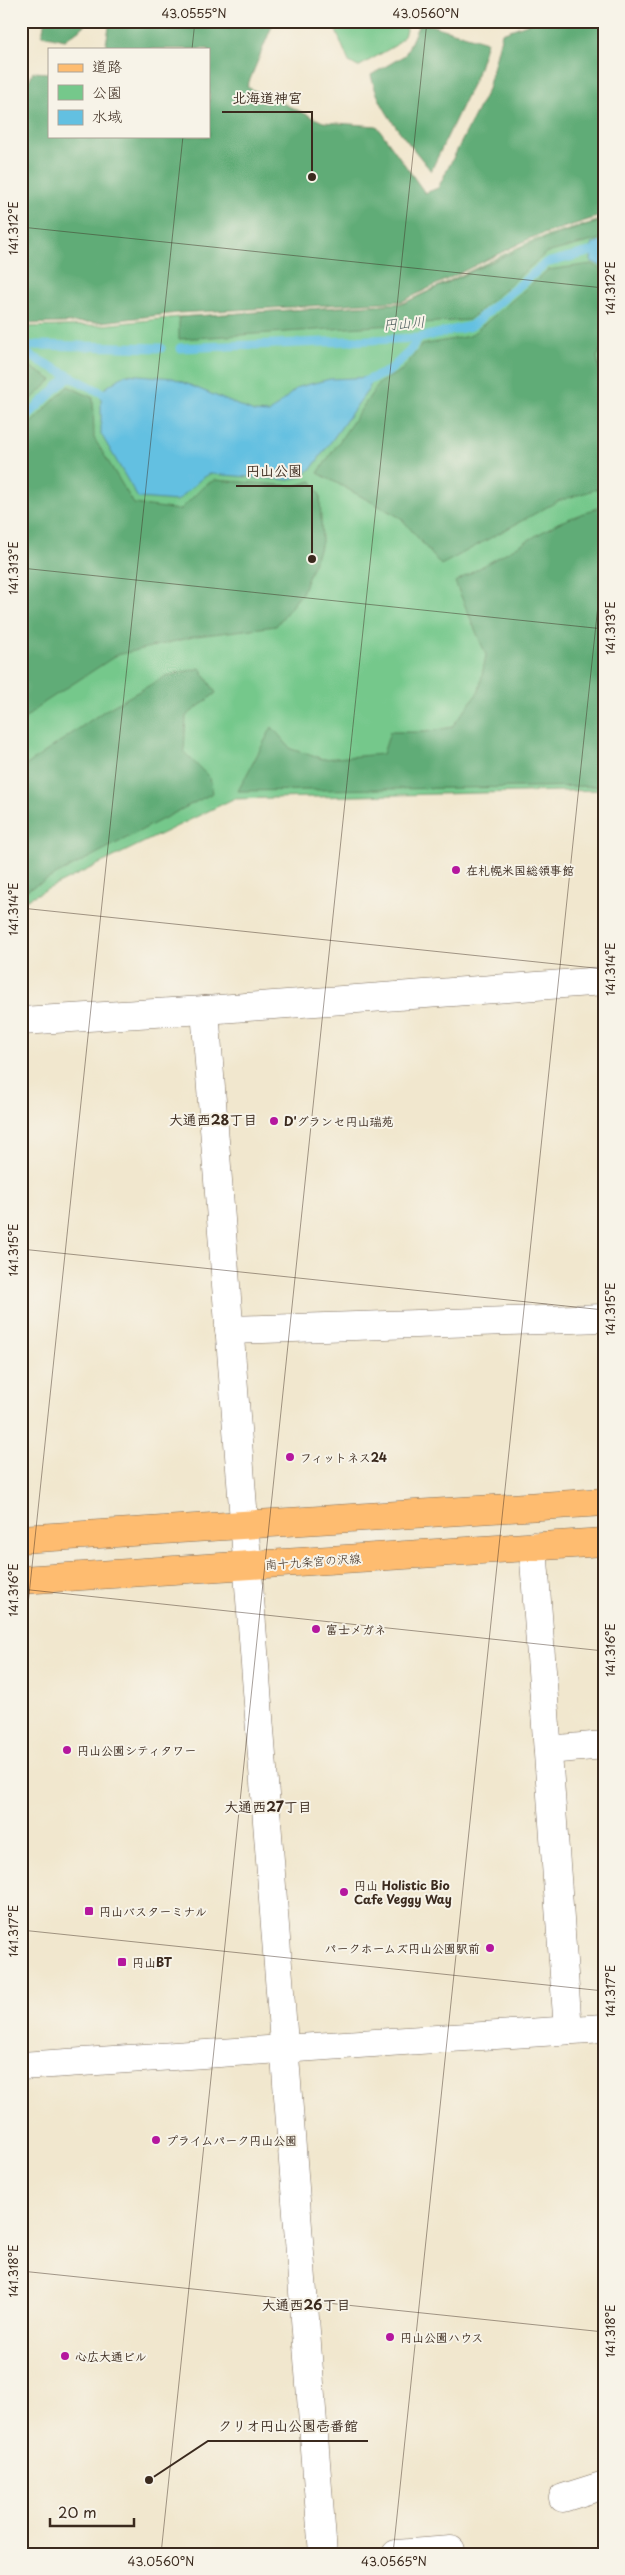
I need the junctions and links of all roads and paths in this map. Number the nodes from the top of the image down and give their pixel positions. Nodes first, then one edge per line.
1 (604, 981) edge
2 (205, 1010) junction
3 (21, 1021) edge
4 (604, 1318) edge
5 (228, 1330) junction
6 (604, 1502) edge
7 (246, 1524) junction
8 (21, 1539) edge
9 (604, 1542) edge
10 (533, 1546) junction
11 (249, 1566) junction
12 (21, 1580) edge
13 (604, 1746) edge
14 (548, 1750) junction
15 (604, 2028) edge
16 (568, 2030) junction
17 (284, 2048) junction
18 (21, 2066) edge
19 (604, 2486) edge
20 (563, 2498) dead end
21 (323, 2554) edge
22 (396, 2554) edge
23 (451, 2554) edge

1 - 2 street
2 - 3 street
2 - 5 street
4 - 5 street
5 - 7 street
6 - 7 main road
7 - 8 main road
7 - 11 street
9 - 10 main road, 南十九条宮の沢線
10 - 11 main road, 南十九条宮の沢線
10 - 14 street
11 - 12 main road, 南十九条宮の沢線
11 - 17 street
13 - 14 street
14 - 16 street
15 - 16 street
16 - 17 street
17 - 18 street
17 - 21 street
19 - 20 street
22 - 23 street

